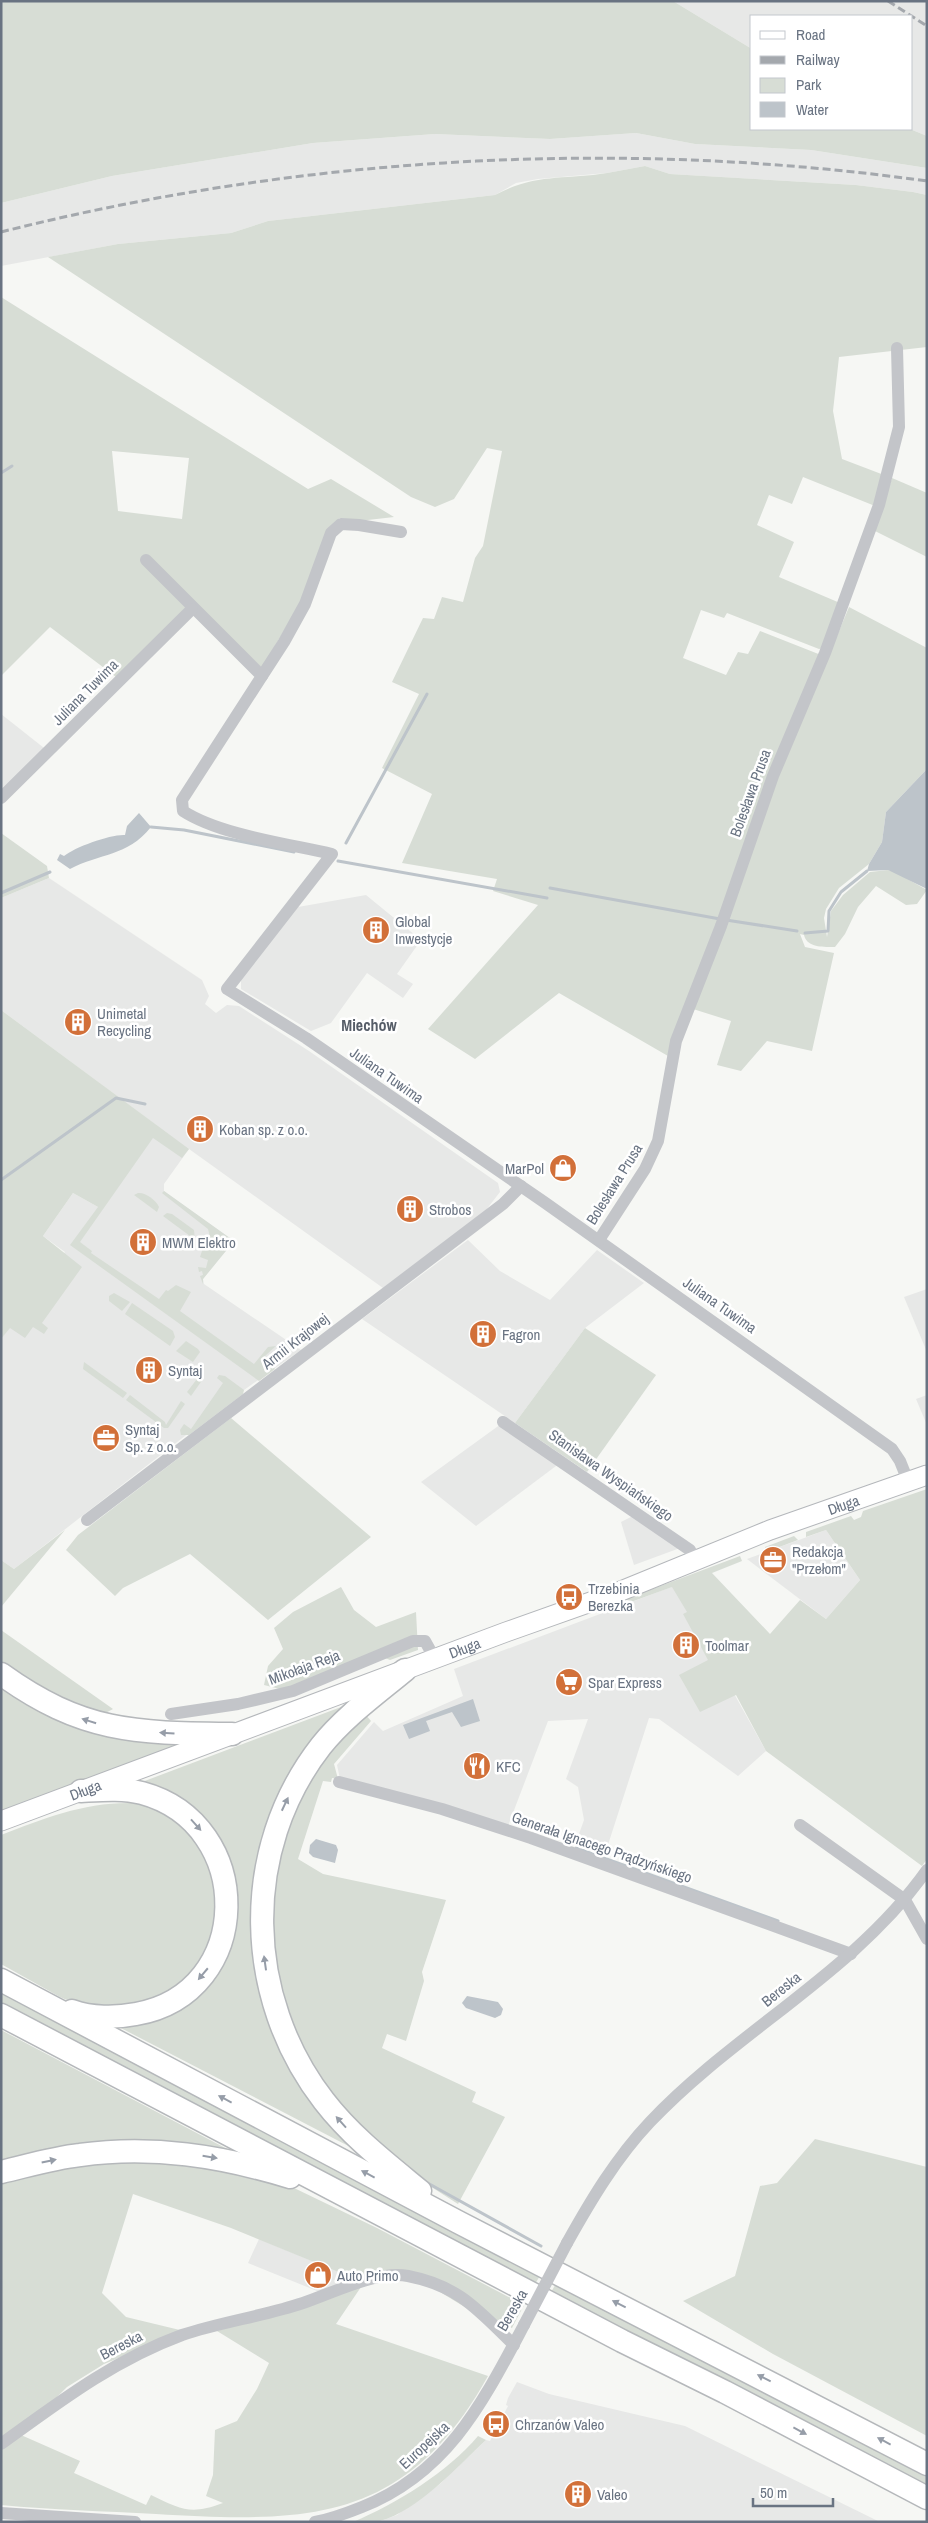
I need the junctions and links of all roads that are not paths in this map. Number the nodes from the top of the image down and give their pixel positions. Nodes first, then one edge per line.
1 (897, 348) dead end
2 (401, 532) dead end
3 (146, 560) dead end
4 (192, 609) junction
5 (262, 676) junction
6 (1, 798) edge
7 (521, 1186) junction
8 (599, 1240) junction
9 (503, 1422) dead end
10 (927, 1475) edge
11 (908, 1482) junction
12 (87, 1520) dead end
13 (696, 1561) junction
14 (435, 1659) junction
15 (404, 1670) junction
16 (1, 1674) edge
17 (171, 1714) dead end
18 (232, 1734) junction
19 (339, 1782) dead end
20 (81, 1790) junction
21 (1, 1820) edge
22 (800, 1825) dead end
23 (927, 1870) edge
24 (905, 1900) junction
25 (927, 1939) edge
26 (851, 1954) junction
27 (1, 1980) edge
28 (34, 1998) junction
29 (1, 2015) edge
30 (1, 2172) edge
31 (339, 2192) junction
32 (458, 2222) junction
33 (514, 2345) junction
34 (726, 2392) junction
35 (838, 2416) junction
36 (1, 2444) edge
37 (927, 2464) edge
38 (927, 2498) edge
39 (1, 2513) edge
40 (135, 2522) edge
41 (315, 2522) edge

1 - 8 street, Bolesława Prusa
2 - 5 street, Juliana Tuwima
3 - 4 street
4 - 5 street
4 - 6 street, Juliana Tuwima
5 - 7 street, Juliana Tuwima
7 - 8 street, Juliana Tuwima
7 - 12 street, Armii Krajowej
8 - 11 street, Juliana Tuwima
9 - 13 street, Stanisława Wyspiańskiego
10 - 11 main road, Długa
11 - 13 main road, Długa
13 - 14 main road, Długa
14 - 15 main road, Długa
14 - 17 street, Mikołaja Reja
15 - 18 main road, Długa
32 -> 15 highway
18 -> 16 highway
18 - 20 main road, Długa
19 - 26 street, Generała Ignacego Prądzyńskiego
20 - 21 main road, Długa
20 -> 28 highway
22 - 24 street
23 - 24 street, Bereska
24 - 25 street
24 - 26 street, Bereska
26 - 33 street, Bereska, bridge
27 - 28 highway
32 -> 28 highway
29 - 31 highway
30 -> 31 highway
31 - 34 highway
35 -> 32 highway
33 - 36 street, Bereska
33 - 41 street, Europejska
34 - 35 highway
34 -> 38 highway
37 -> 35 highway
39 - 40 street

